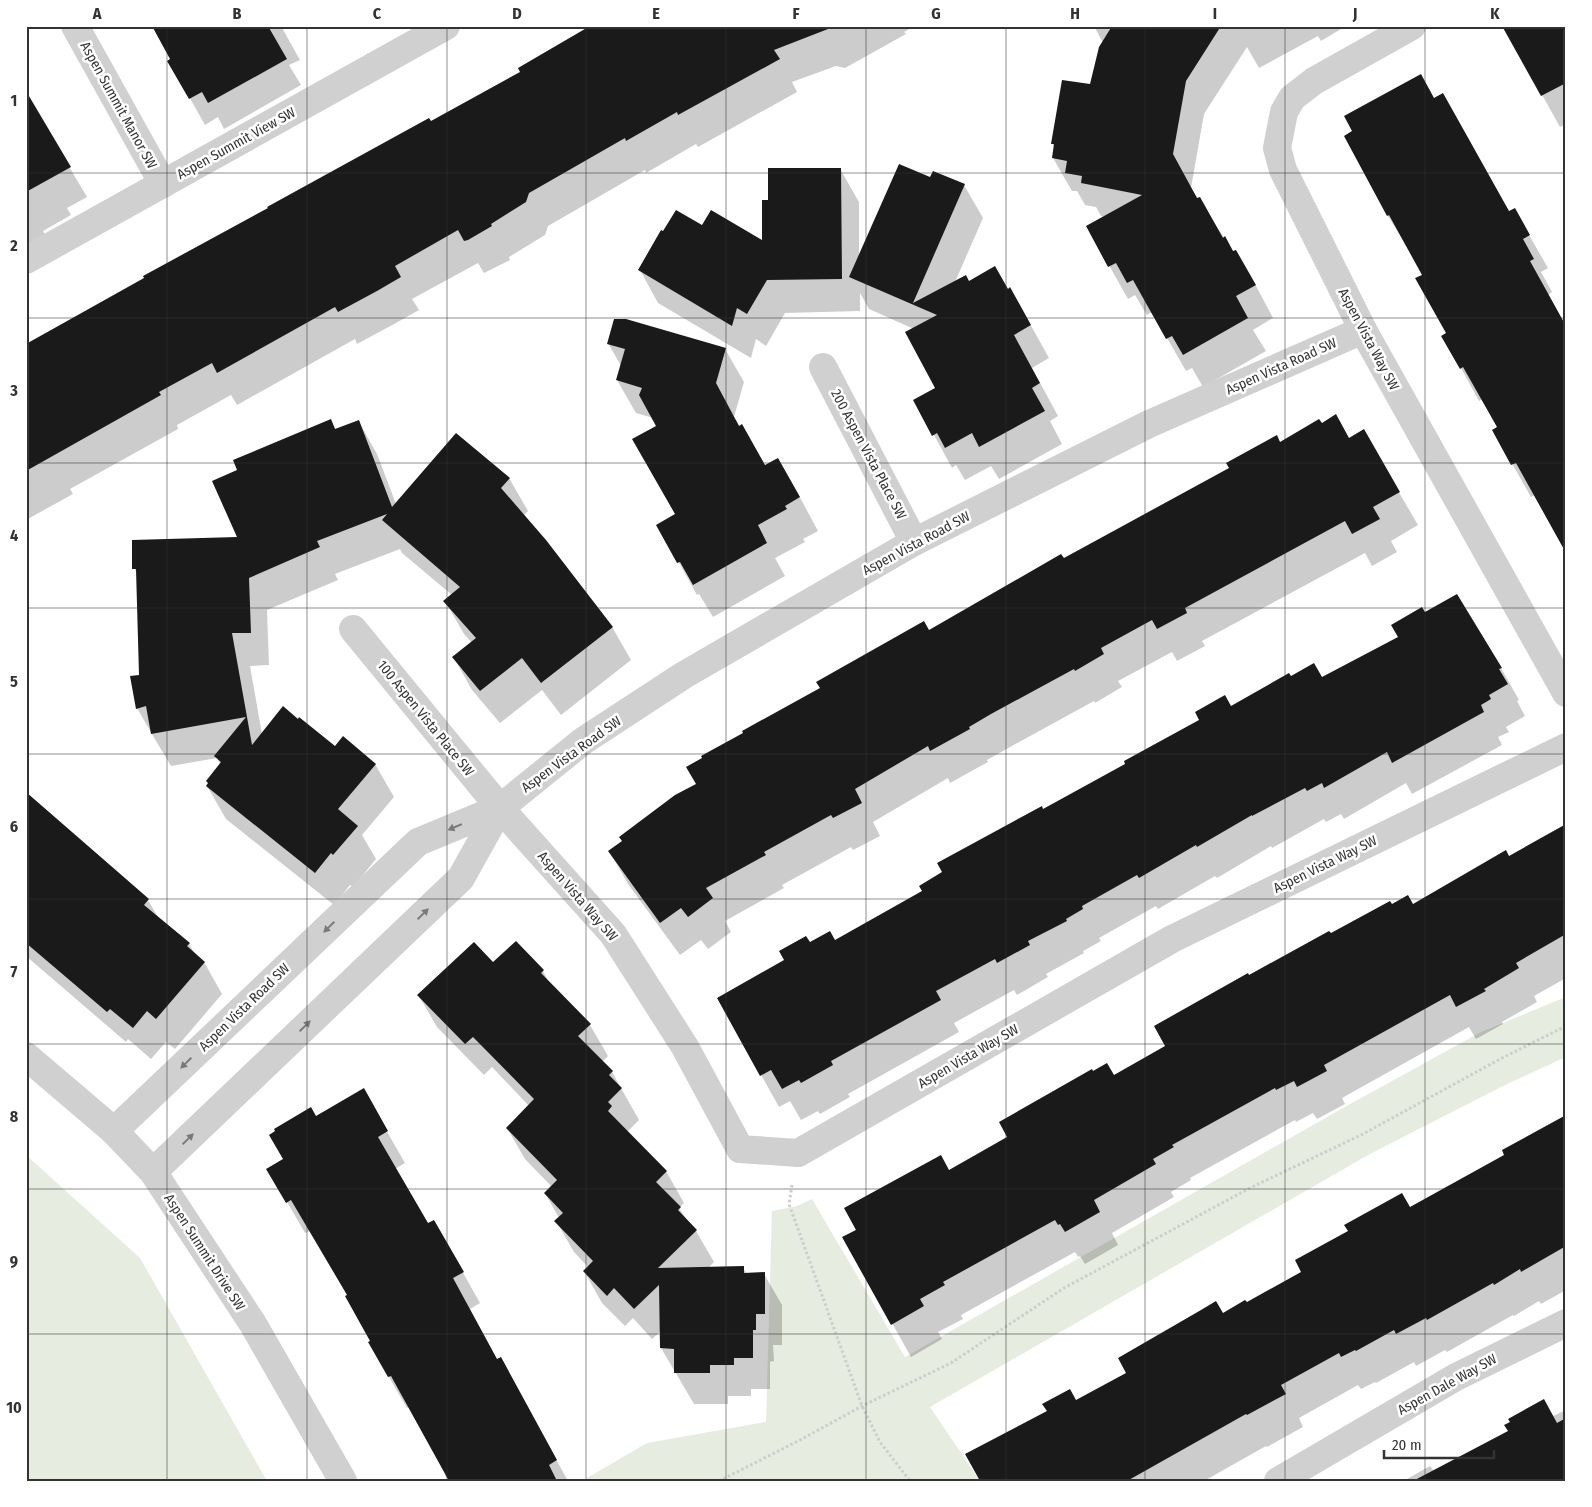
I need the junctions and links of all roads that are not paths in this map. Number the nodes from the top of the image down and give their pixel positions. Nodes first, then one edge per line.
1 (74, 26) edge
2 (446, 26) edge
3 (1412, 26) edge
4 (163, 184) junction
5 (26, 260) edge
6 (1363, 330) junction
7 (823, 367) dead end
8 (914, 542) junction
9 (353, 629) dead end
10 (1566, 693) edge
11 (1566, 746) edge
12 (500, 808) junction
13 (26, 1056) edge
14 (114, 1130) junction
15 (152, 1172) junction
16 (1566, 1322) edge
17 (343, 1481) edge
18 (1278, 1481) edge

1 - 4 street, Aspen Summit Manor SW
2 - 4 street, Aspen Summit View SW
3 - 6 street, Aspen Vista Way SW
4 - 5 street, Aspen Summit View SW
6 - 8 street, Aspen Vista Road SW
6 - 10 street, Aspen Vista Way SW
7 - 8 street, 200 Aspen Vista Place SW
8 - 12 street, Aspen Vista Road SW
9 - 12 street, 100 Aspen Vista Place SW
11 - 12 street, Aspen Vista Way SW
12 -> 14 street, Aspen Vista Road SW
15 -> 12 street, Aspen Vista Road SW
13 - 14 street, Aspen Summit Drive SW
14 - 15 street, Aspen Summit Drive SW
15 - 17 street, Aspen Summit Drive SW
16 - 18 street, Aspen Dale Way SW

